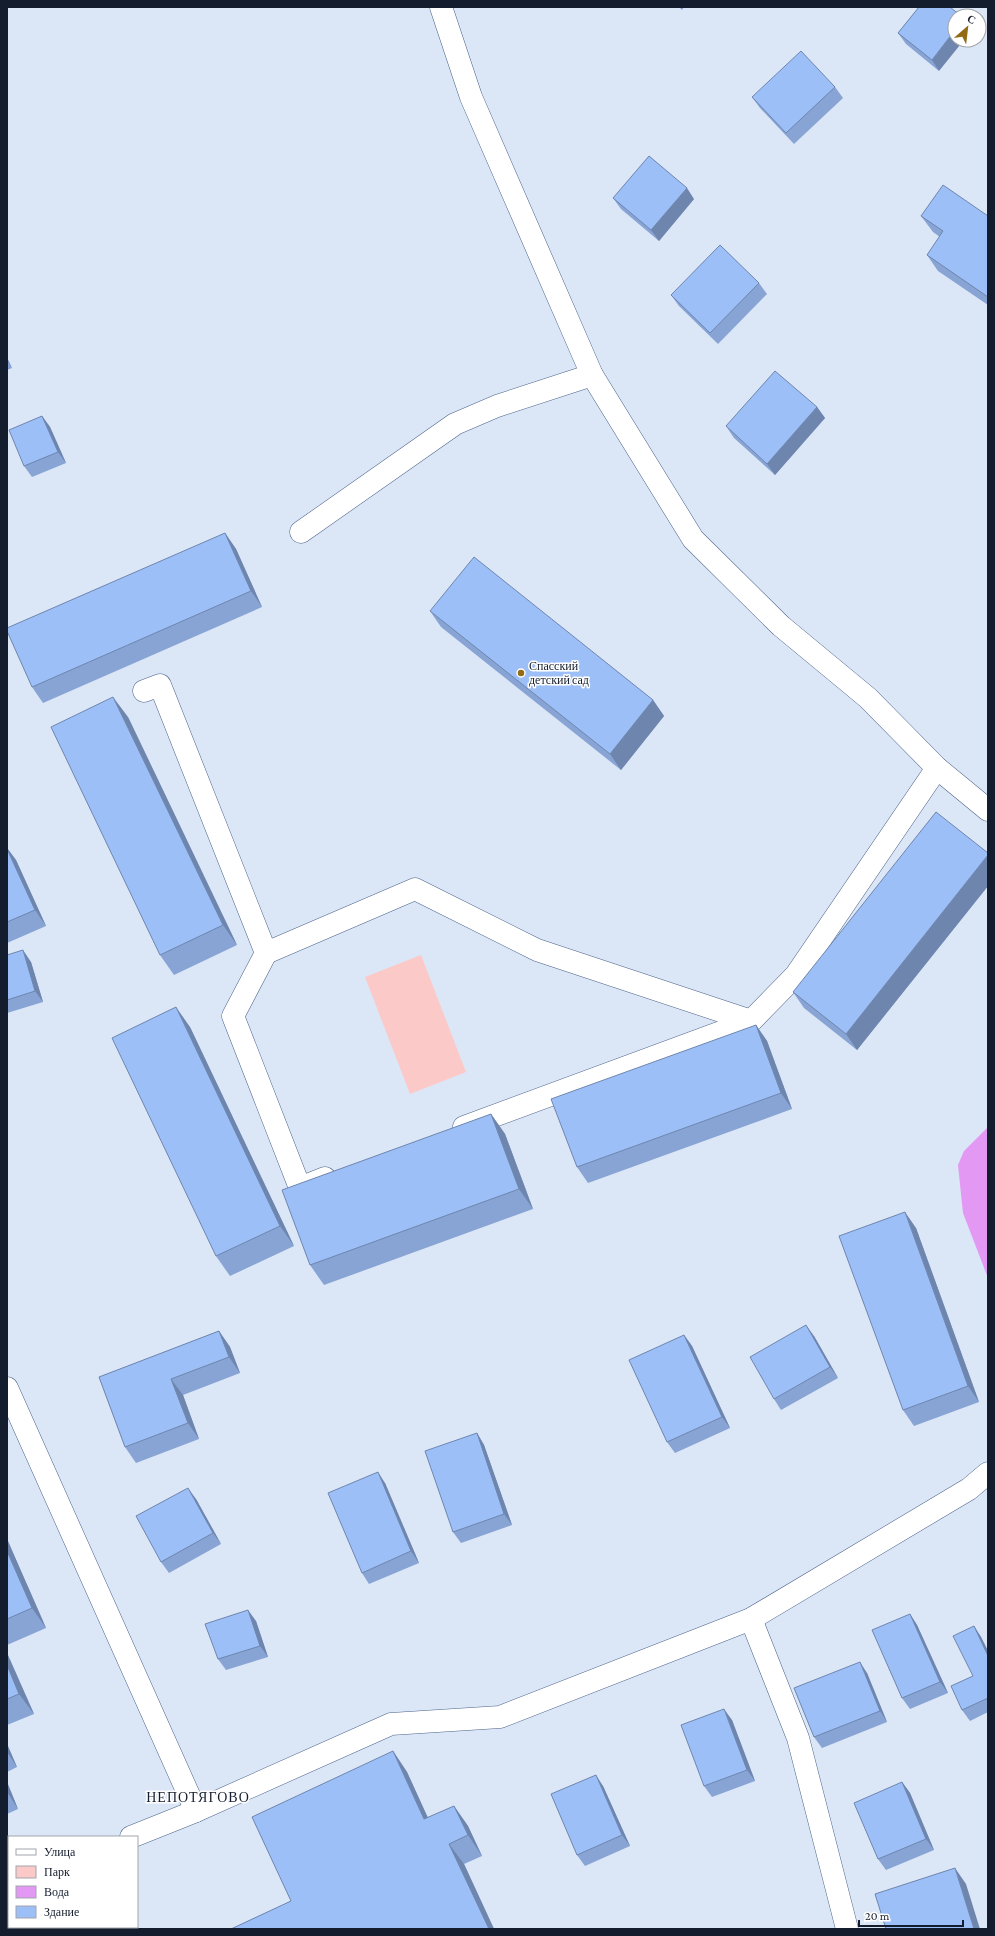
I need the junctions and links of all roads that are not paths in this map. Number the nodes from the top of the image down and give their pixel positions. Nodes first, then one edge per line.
1 (441, 7) edge
2 (592, 375) junction
3 (301, 532) dead end
4 (144, 691) dead end
5 (937, 768) junction
6 (988, 810) edge
7 (266, 953) junction
8 (751, 1021) junction
9 (448, 1133) edge
10 (344, 1171) edge
11 (7, 1388) edge
12 (12, 1411) edge
13 (988, 1473) edge
14 (751, 1620) junction
15 (196, 1811) junction
16 (134, 1836) edge
17 (847, 1929) edge

1 - 2 street
2 - 3 street
2 - 5 street
4 - 7 street
5 - 6 street
5 - 8 street
7 - 8 street
7 - 10 street
8 - 9 street
11 - 12 street
12 - 15 street
13 - 14 street
14 - 15 street
14 - 17 street
15 - 16 street

